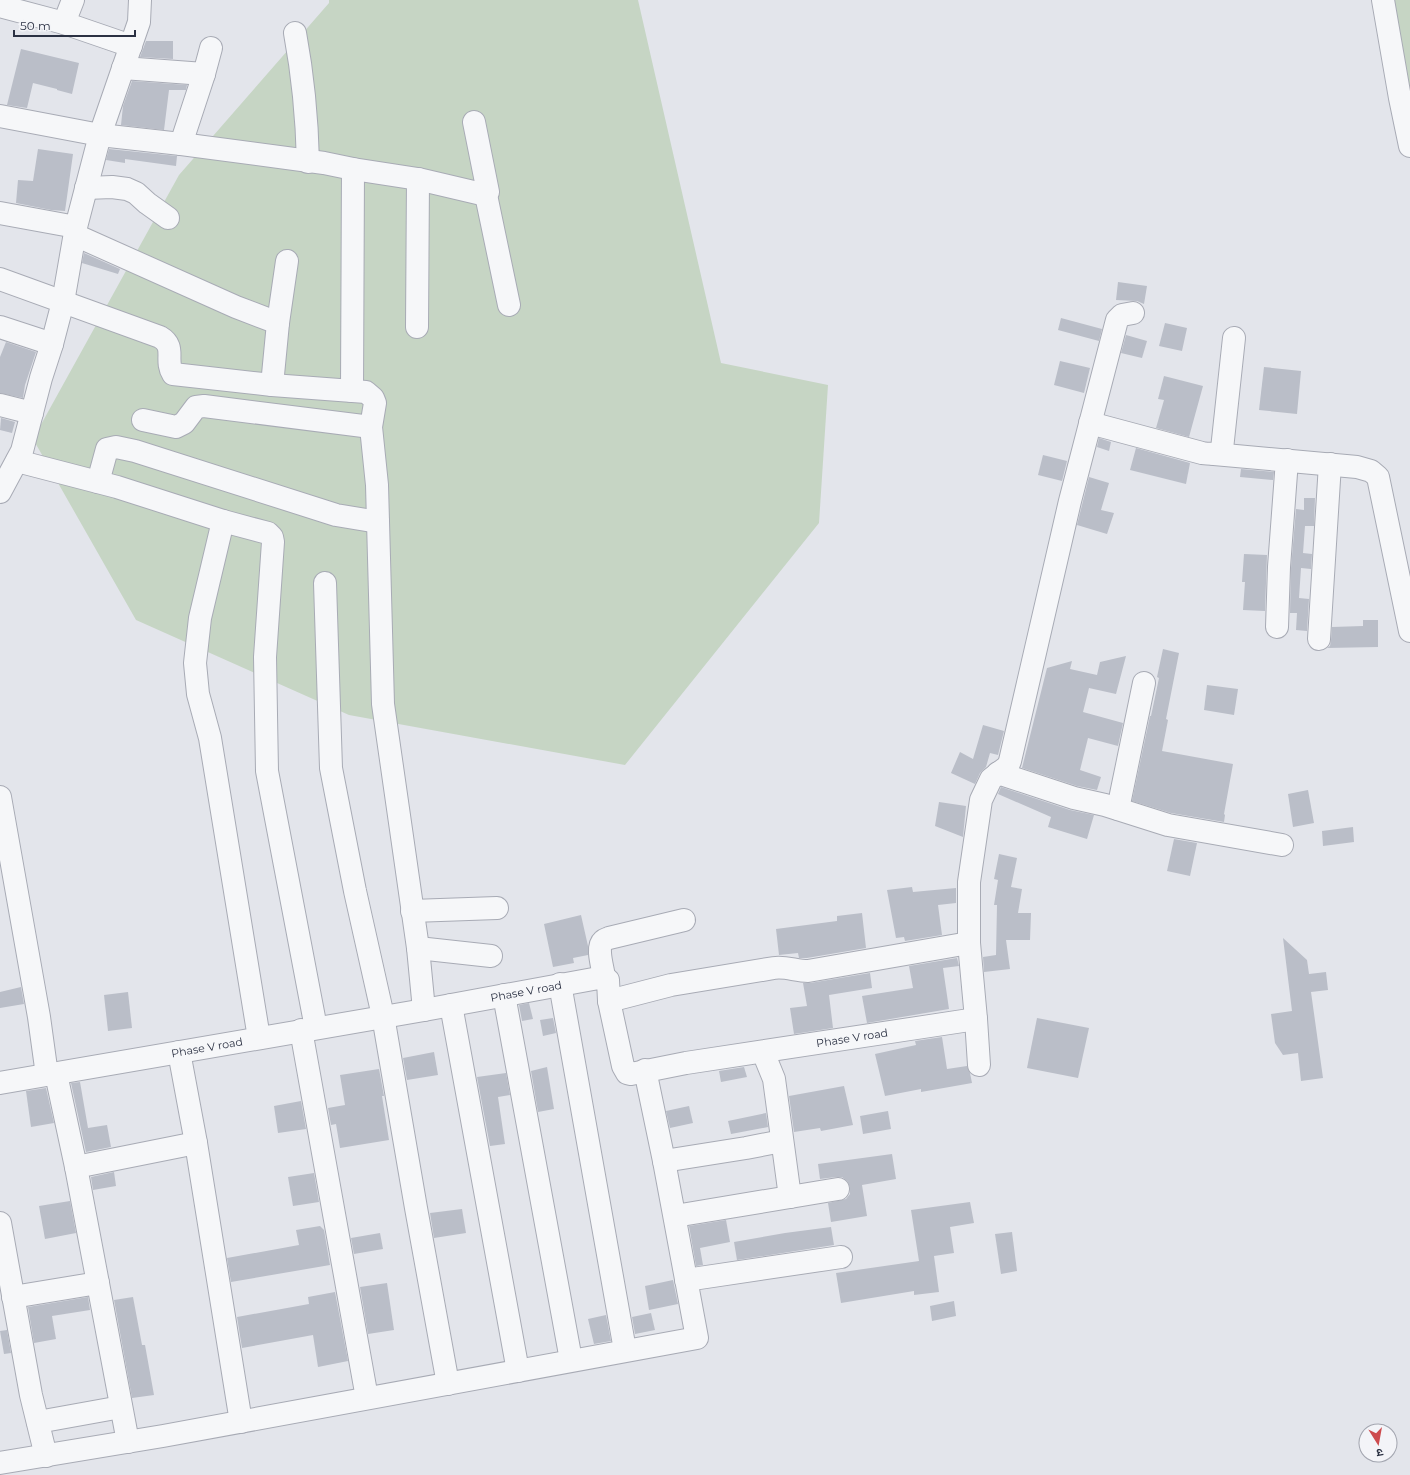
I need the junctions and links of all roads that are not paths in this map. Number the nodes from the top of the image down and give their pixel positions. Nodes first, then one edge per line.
1 (73, 0) edge
2 (140, 0) edge
3 (1383, 0) edge
4 (0, 6) edge
5 (64, 23) junction
6 (295, 33) dead end
7 (131, 46) junction
8 (211, 48) dead end
9 (123, 68) junction
10 (204, 74) junction
11 (0, 116) edge
12 (474, 122) dead end
13 (100, 135) junction
14 (181, 144) junction
15 (1410, 146) edge
16 (308, 162) junction
17 (353, 170) junction
18 (418, 179) junction
19 (86, 188) junction
20 (486, 195) junction
21 (0, 213) edge
22 (168, 218) dead end
23 (75, 231) junction
24 (287, 262) dead end
25 (0, 279) edge
26 (62, 302) junction
27 (509, 305) dead end
28 (1133, 313) dead end
29 (278, 323) junction
30 (0, 327) edge
31 (417, 327) dead end
32 (1234, 338) dead end
33 (52, 344) junction
34 (272, 384) junction
35 (352, 391) junction
36 (0, 405) edge
37 (32, 413) junction
38 (1090, 423) junction
39 (371, 427) junction
40 (135, 451) junction
41 (1214, 454) junction
42 (1288, 460) junction
43 (11, 462) edge
44 (1330, 464) junction
45 (98, 482) junction
46 (0, 492) edge
47 (223, 521) junction
48 (378, 522) junction
49 (325, 583) dead end
50 (1277, 627) dead end
51 (1410, 631) edge
52 (1319, 640) dead end
53 (1144, 683) dead end
54 (998, 773) junction
55 (0, 797) edge
56 (1118, 809) junction
57 (1282, 845) dead end
58 (498, 908) dead end
59 (412, 911) junction
60 (684, 920) dead end
61 (969, 943) junction
62 (418, 948) junction
63 (491, 956) dead end
64 (604, 976) junction
65 (560, 984) junction
66 (504, 995) junction
67 (609, 1001) junction
68 (451, 1005) junction
69 (424, 1010) junction
70 (383, 1016) junction
71 (976, 1019) junction
72 (309, 1029) junction
73 (259, 1038) junction
74 (180, 1052) junction
75 (763, 1052) junction
76 (979, 1065) dead end
77 (645, 1070) junction
78 (52, 1074) junction
79 (0, 1083) edge
80 (782, 1141) junction
81 (196, 1143) junction
82 (664, 1161) junction
83 (76, 1167) junction
84 (838, 1188) dead end
85 (790, 1197) junction
86 (674, 1216) junction
87 (0, 1223) edge
88 (841, 1257) dead end
89 (686, 1280) junction
90 (98, 1283) junction
91 (13, 1298) junction
92 (625, 1350) junction
93 (571, 1360) junction
94 (518, 1371) junction
95 (448, 1384) junction
96 (367, 1398) junction
97 (121, 1407) junction
98 (38, 1422) junction
99 (241, 1422) junction
100 (128, 1442) junction
101 (46, 1456) junction
102 (0, 1464) edge

1 - 5 street
2 - 7 street
3 - 15 street
4 - 5 street
5 - 7 street
6 - 16 street
7 - 9 street
8 - 10 street
9 - 10 street
9 - 13 street
10 - 14 street
11 - 13 street
12 - 20 street
13 - 14 street
13 - 19 street
14 - 16 street
16 - 17 street
17 - 18 street
17 - 35 street
18 - 20 street
18 - 31 street
19 - 22 street
19 - 23 street
20 - 27 street
21 - 23 street
23 - 26 street
23 - 29 street
24 - 29 street
25 - 26 street
26 - 33 street
26 - 34 street
28 - 38 street
29 - 34 street
30 - 33 street
32 - 41 street
33 - 37 street
34 - 35 street
35 - 39 street
36 - 37 street
37 - 43 street
38 - 41 street
38 - 54 street
39 - 40 street
39 - 48 street
40 - 45 street
40 - 48 street
41 - 42 street
42 - 44 street
42 - 50 street
43 - 45 street
43 - 46 street
44 - 51 street
44 - 52 street
45 - 47 street
47 - 72 street
47 - 73 street
48 - 59 street
49 - 70 street
53 - 56 street
54 - 56 street
54 - 61 street
55 - 78 street
56 - 57 street
58 - 59 street
59 - 62 street
60 - 64 street
61 - 67 street
61 - 71 street
62 - 63 street
62 - 69 street
64 - 65 street, Phase V road
64 - 67 street, Phase V road
65 - 66 street, Phase V road
65 - 92 street
66 - 68 street, Phase V road
66 - 93 street
67 - 77 street, Phase V road
68 - 69 street, Phase V road
68 - 94 street
69 - 70 street, Phase V road
70 - 72 street, Phase V road
70 - 95 street
71 - 75 street, Phase V road
71 - 76 street
72 - 73 street, Phase V road
72 - 96 street
73 - 74 street, Phase V road
74 - 78 street, Phase V road
74 - 81 street
75 - 77 street, Phase V road
75 - 80 street
77 - 82 street
78 - 79 street, Phase V road
78 - 83 street
80 - 82 street
80 - 85 street
81 - 83 street
81 - 99 street
82 - 86 street
83 - 90 street
84 - 85 street
85 - 86 street
86 - 89 street
87 - 91 street
88 - 89 street
89 - 92 street
90 - 91 street
90 - 97 street
91 - 98 street
92 - 93 street
93 - 94 street
94 - 95 street
95 - 96 street
96 - 99 street
97 - 98 street
97 - 100 street
98 - 101 street
99 - 100 street
100 - 101 street
101 - 102 street

